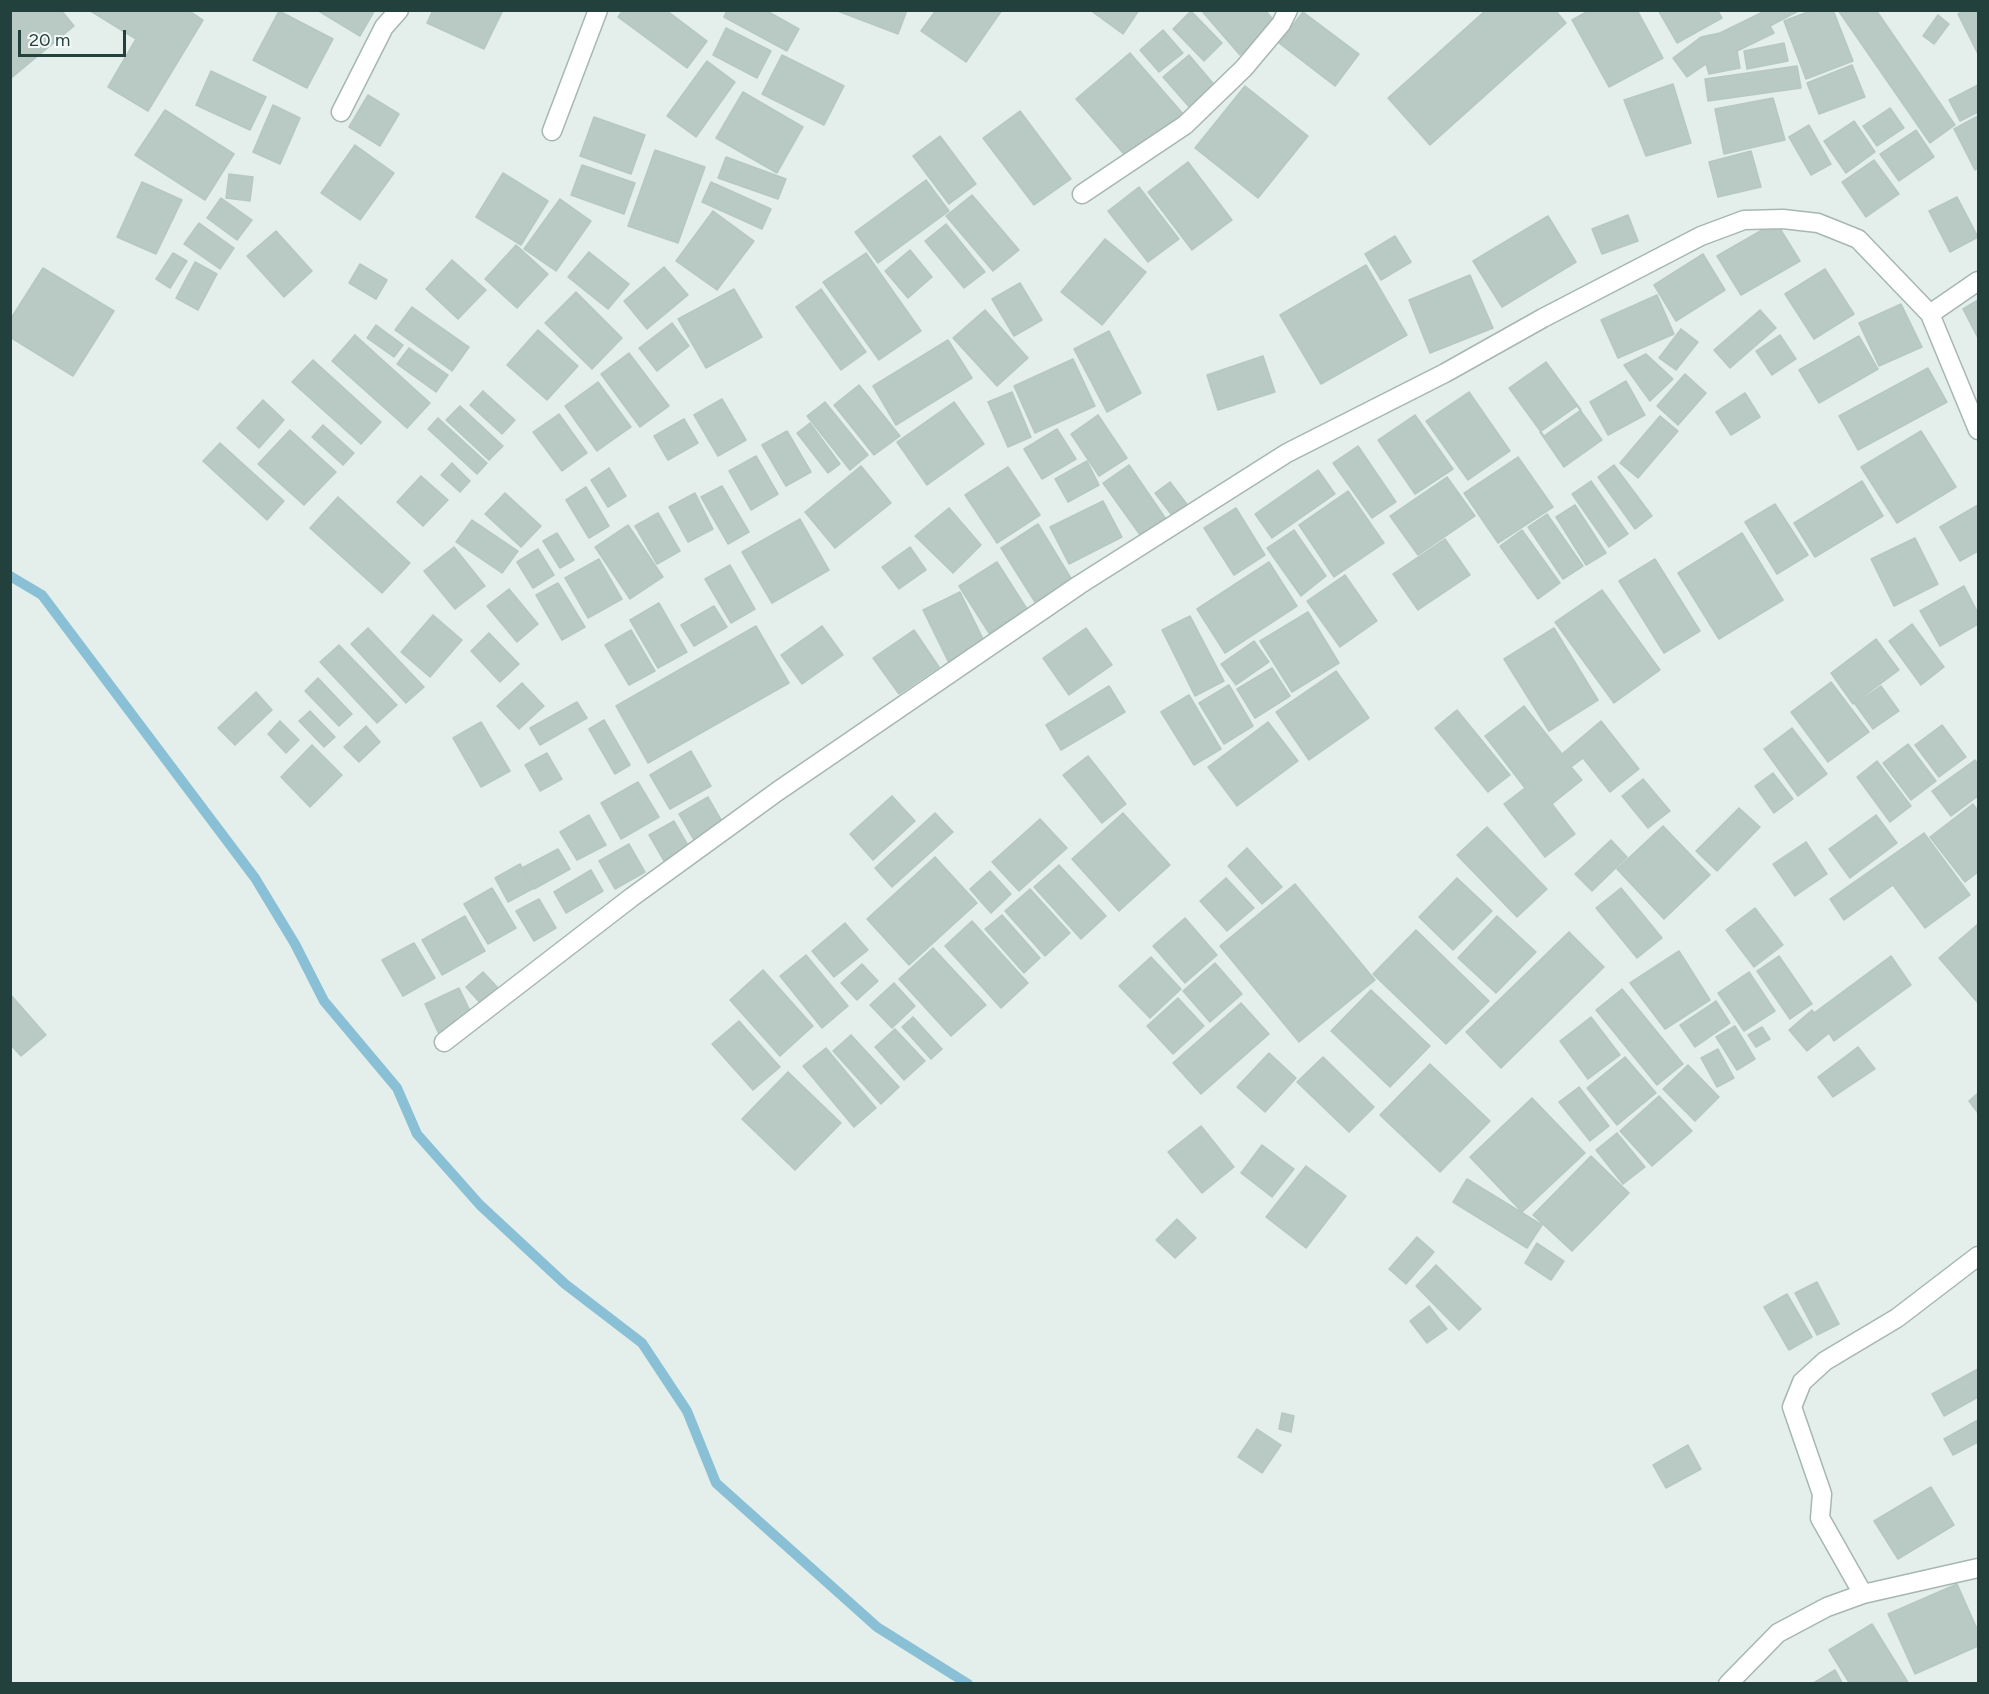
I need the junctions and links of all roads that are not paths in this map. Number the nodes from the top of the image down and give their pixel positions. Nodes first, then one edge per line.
1 (399, 10) edge
2 (598, 10) edge
3 (1288, 10) edge
4 (341, 112) dead end
5 (552, 131) dead end
6 (1082, 194) dead end
7 (1978, 281) edge
8 (1930, 314) junction
9 (1978, 430) edge
10 (444, 1042) dead end
11 (1978, 1256) edge
12 (1978, 1568) edge
13 (1863, 1594) junction
14 (1728, 1683) edge

1 - 4 street
2 - 5 street
3 - 6 street
7 - 8 street
8 - 9 street
8 - 10 street
11 - 13 street
12 - 13 street
13 - 14 street

